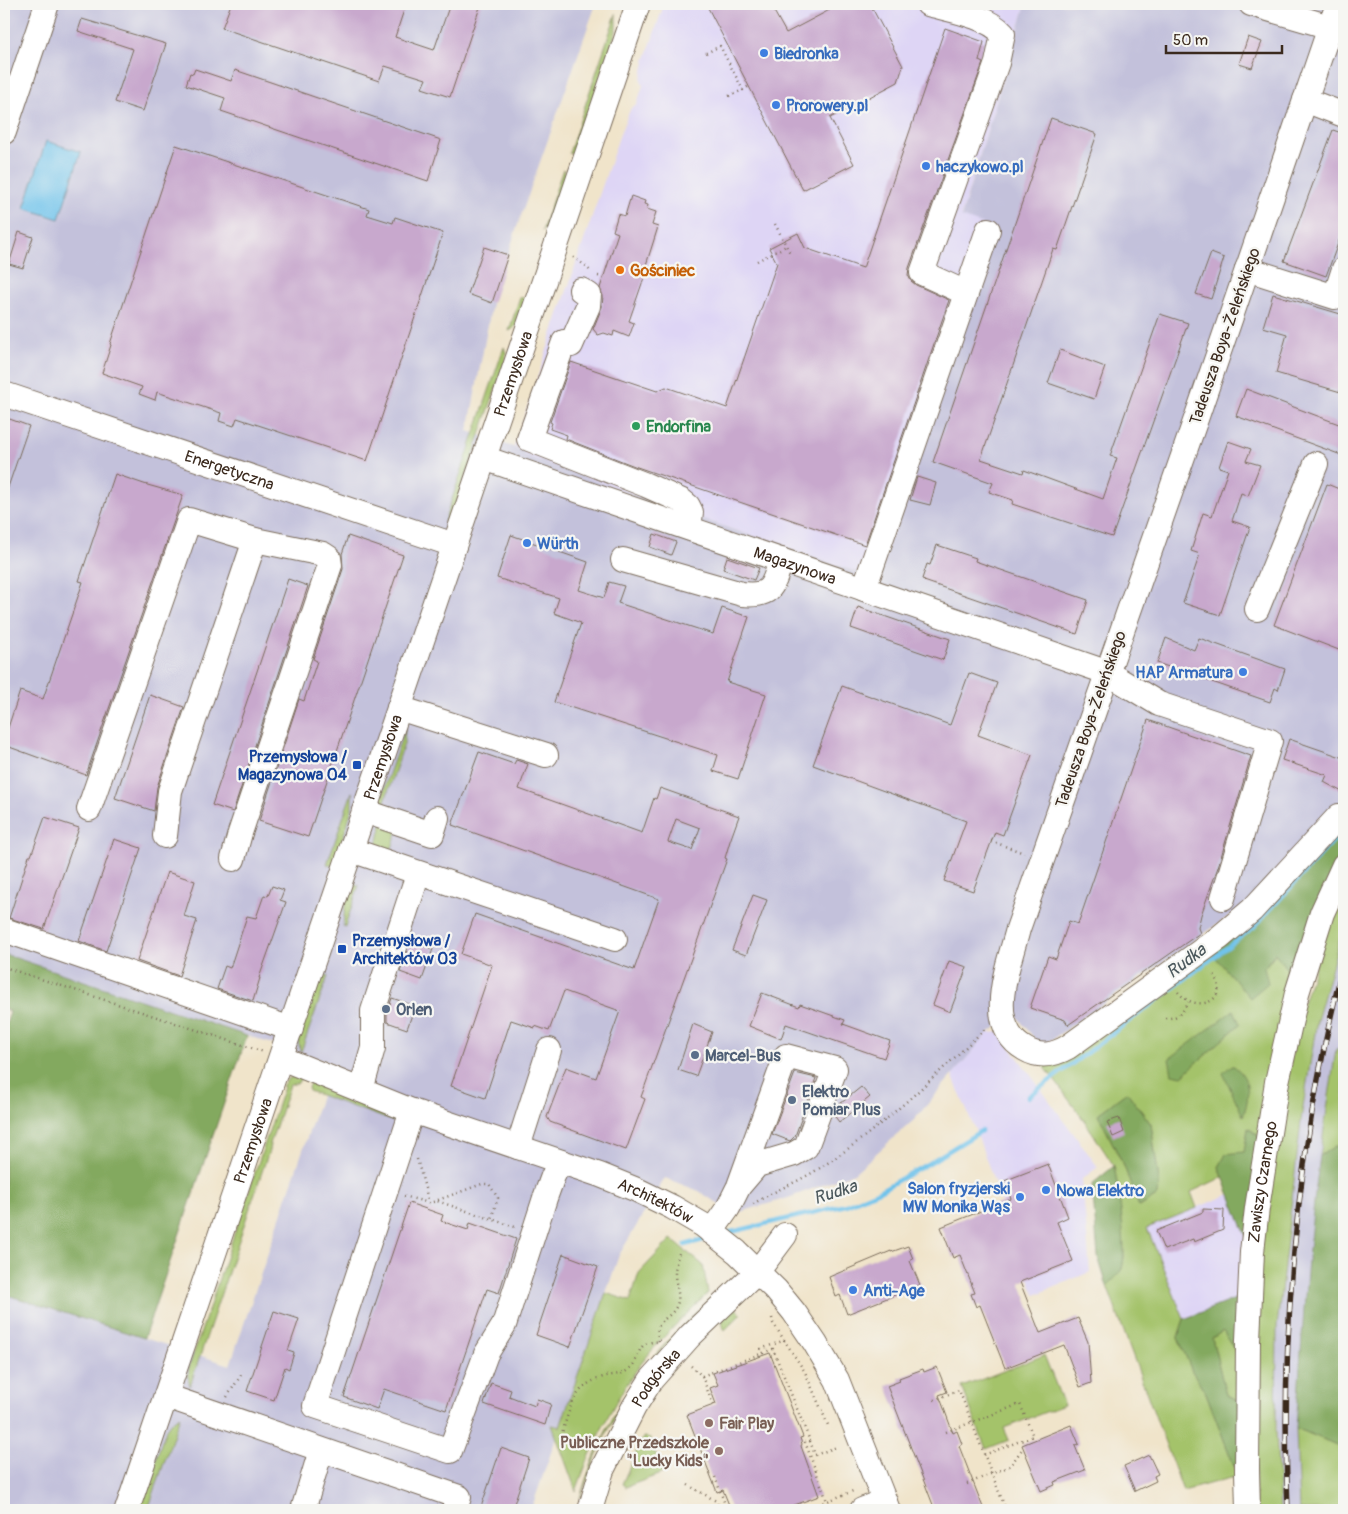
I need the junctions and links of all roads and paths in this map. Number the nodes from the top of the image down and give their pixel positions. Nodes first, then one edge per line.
1 (47, 4) edge
2 (638, 4) edge
3 (928, 4) edge
4 (1252, 4) edge
5 (1338, 4) edge
6 (1330, 27) junction
7 (706, 53) dead end
8 (749, 86) dead end
9 (743, 90) junction
10 (729, 96) dead end
11 (1305, 100) junction
12 (1344, 115) edge
13 (4, 132) edge
14 (775, 224) dead end
15 (988, 230) dead end
16 (786, 246) junction
17 (556, 248) junction
18 (790, 253) dead end
19 (757, 261) dead end
20 (1247, 269) junction
21 (1344, 269) edge
22 (604, 277) dead end
23 (581, 290) dead end
24 (966, 293) junction
25 (4, 394) edge
26 (484, 458) junction
27 (1316, 464) dead end
28 (689, 528) junction
29 (255, 540) junction
30 (454, 545) junction
31 (623, 560) dead end
32 (781, 560) junction
33 (864, 589) junction
34 (1257, 609) dead end
35 (1106, 672) junction
36 (399, 708) junction
37 (546, 755) dead end
38 (89, 809) dead end
39 (364, 811) junction
40 (1342, 816) edge
41 (438, 818) dead end
42 (165, 836) dead end
43 (991, 841) dead end
44 (351, 850) junction
45 (1030, 855) dead end
46 (233, 859) dead end
47 (1344, 865) edge
48 (414, 886) dead end
49 (1223, 898) dead end
50 (7, 931) dead end
51 (615, 939) dead end
52 (4, 967) edge
53 (1214, 974) dead end
54 (1175, 989) dead end
55 (1188, 1001) junction
56 (1165, 1018) dead end
57 (1003, 1020) junction
58 (291, 1028) junction
59 (549, 1050) dead end
60 (281, 1058) junction
61 (361, 1090) junction
62 (409, 1119) junction
63 (518, 1148) junction
64 (560, 1162) junction
65 (386, 1190) junction
66 (745, 1196) junction
67 (436, 1201) junction
68 (429, 1203) junction
69 (492, 1220) junction
70 (713, 1233) junction
71 (534, 1234) junction
72 (785, 1235) dead end
73 (680, 1251) dead end
74 (758, 1271) junction
75 (772, 1315) dead end
76 (785, 1340) junction
77 (659, 1342) junction
78 (662, 1345) dead end
79 (763, 1353) junction
80 (691, 1366) dead end
81 (242, 1372) dead end
82 (702, 1376) junction
83 (166, 1396) junction
84 (226, 1398) dead end
85 (934, 1400) dead end
86 (713, 1405) dead end
87 (972, 1422) junction
88 (828, 1425) dead end
89 (946, 1432) dead end
90 (561, 1436) dead end
91 (810, 1441) junction
92 (837, 1447) dead end
93 (1023, 1448) dead end
94 (322, 1450) junction
95 (984, 1455) junction
96 (992, 1474) junction
97 (714, 1477) dead end
98 (966, 1484) dead end
99 (688, 1485) dead end
100 (859, 1500) edge
101 (827, 1501) junction
102 (886, 1506) edge
103 (127, 1510) edge
104 (303, 1510) edge
105 (455, 1510) edge
106 (590, 1510) edge
107 (720, 1510) edge
108 (727, 1510) edge
109 (805, 1510) edge
110 (1006, 1510) edge
111 (1248, 1510) edge

1 - 13 street
2 - 17 street, Przemysłowa
3 - 24 street
4 - 6 street
5 - 6 street, Tadeusza Boya-Żeleńskiego
6 - 11 street, Tadeusza Boya-Żeleńskiego
7 - 9 path
8 - 9 path
9 - 10 path
11 - 12 street
11 - 20 street, Tadeusza Boya-Żeleńskiego
14 - 16 path
15 - 24 street
16 - 18 path
16 - 19 path
17 - 22 path
17 - 26 street, Przemysłowa
20 - 21 street
20 - 35 street, Tadeusza Boya-Żeleńskiego
23 - 28 street
24 - 33 street
25 - 30 street, Energetyczna
26 - 28 street, Magazynowa
26 - 30 street, Przemysłowa
27 - 34 street
28 - 32 street, Magazynowa
29 - 38 street
29 - 42 street
29 - 46 street
30 - 36 street, Przemysłowa
31 - 32 street
32 - 33 street, Magazynowa
33 - 35 street, Magazynowa
35 - 49 street, Magazynowa
35 - 57 street, Tadeusza Boya-Żeleńskiego
36 - 37 street
36 - 39 street, Przemysłowa
39 - 41 street
39 - 44 street, Przemysłowa
40 - 57 street, Tadeusza Boya-Żeleńskiego
43 - 45 path
44 - 51 street
44 - 58 street, Przemysłowa
47 - 111 street, Zawiszy Czarnego
48 - 61 street
50 - 58 street
52 - 60 path
53 - 55 path
54 - 55 path
55 - 56 path
57 - 66 path
58 - 60 street, Przemysłowa
59 - 63 street
60 - 61 street, Architektów
60 - 83 street, Przemysłowa
61 - 62 street, Architektów
62 - 63 street, Architektów
62 - 65 street
62 - 68 path
63 - 64 street, Architektów
64 - 70 street, Architektów
64 - 71 street
65 - 68 path
65 - 71 street
66 - 66 street
66 - 70 street
67 - 68 path
67 - 69 path
67 - 69 path
69 - 71 path
70 - 74 street, Architektów
72 - 74 street, Podgórska
73 - 77 path
74 - 102 street, Architektów
74 - 106 street, Podgórska
75 - 76 path
76 - 79 path
76 - 88 path
77 - 78 path
77 - 90 path
79 - 82 path
79 - 91 path
80 - 82 path
81 - 84 path
82 - 86 path
83 - 94 street
83 - 103 street, Przemysłowa
85 - 87 path
87 - 89 path
87 - 95 path
87 - 95 path
91 - 92 path
91 - 101 path
93 - 96 path
94 - 104 street
94 - 105 street
95 - 96 path
96 - 98 path
96 - 110 path
97 - 108 path
99 - 107 path
100 - 101 path
100 - 102 street
101 - 109 path

